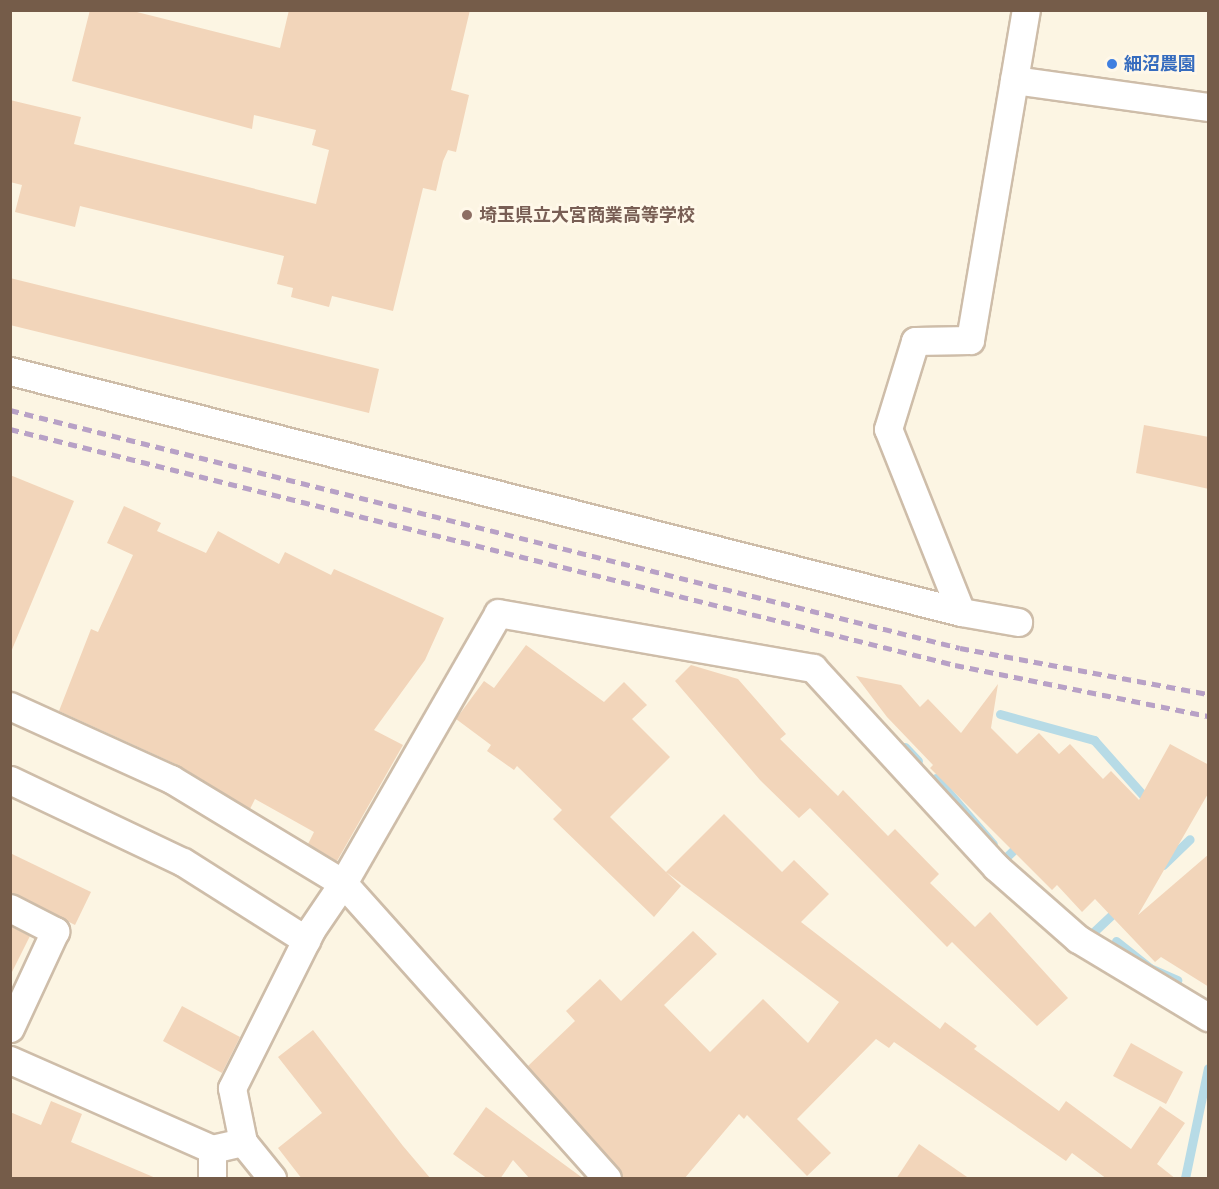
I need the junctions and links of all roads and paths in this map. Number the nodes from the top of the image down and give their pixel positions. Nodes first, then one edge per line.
1 (1026, 10) edge
2 (1014, 80) junction
3 (1209, 107) edge
4 (10, 371) edge
5 (961, 612) junction
6 (1017, 622) dead end
7 (10, 706) edge
8 (10, 780) edge
9 (343, 883) junction
10 (10, 908) edge
11 (306, 940) junction
12 (1209, 1017) edge
13 (10, 1028) edge
14 (10, 1060) edge
15 (243, 1142) junction
16 (212, 1149) junction
17 (212, 1179) edge
18 (272, 1179) edge
19 (607, 1179) edge

1 - 2 street
2 - 3 street
2 - 5 street
4 - 5 street
5 - 6 street
7 - 9 street
8 - 11 street
9 - 11 street
9 - 12 street
9 - 19 street
10 - 13 street
11 - 15 street
14 - 16 street
15 - 16 street
15 - 18 street
16 - 17 street

